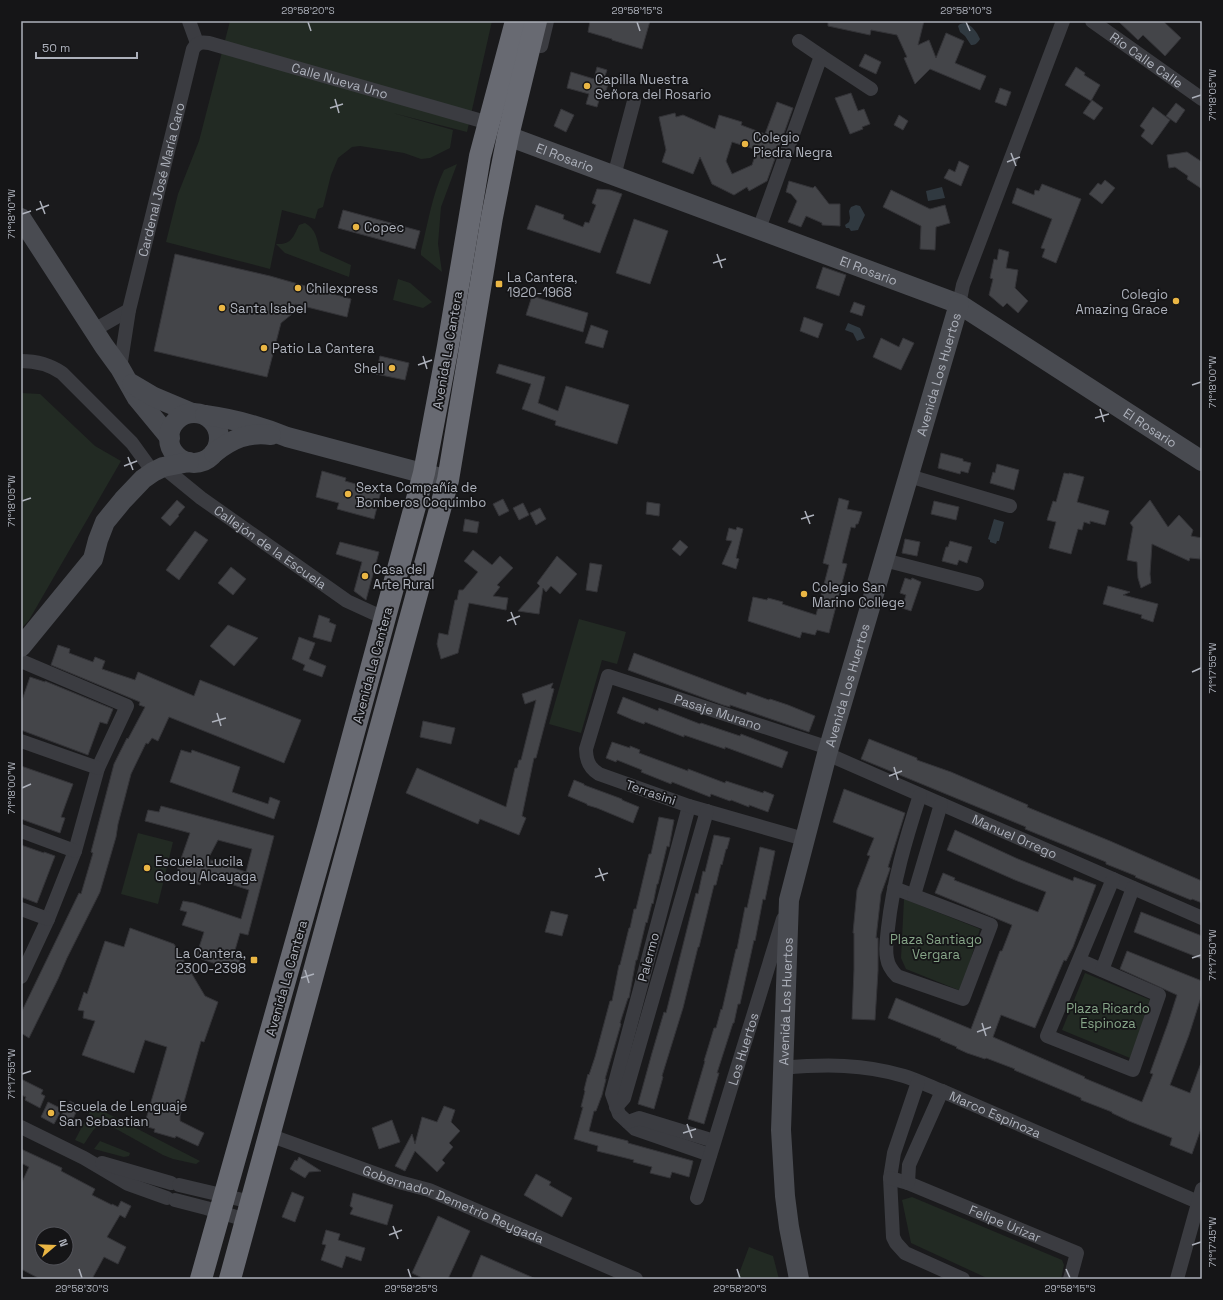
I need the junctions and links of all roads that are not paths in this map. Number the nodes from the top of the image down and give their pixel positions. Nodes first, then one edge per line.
1 (189, 21) edge
2 (516, 21) edge
3 (536, 21) edge
4 (547, 21) edge
5 (1063, 21) edge
6 (1092, 21) edge
7 (799, 41) dead end
8 (195, 46) junction
9 (821, 56) junction
10 (871, 89) dead end
11 (1202, 100) edge
12 (634, 101) dead end
13 (489, 123) junction
14 (508, 136) junction
15 (480, 156) junction
16 (614, 176) junction
17 (21, 218) edge
18 (759, 229) junction
19 (959, 304) junction
20 (129, 310) junction
21 (94, 330) junction
22 (21, 360) edge
23 (124, 374) junction
24 (198, 414) junction
25 (287, 437) junction
26 (170, 442) junction
27 (214, 453) junction
28 (1202, 461) edge
29 (190, 462) junction
30 (158, 469) junction
31 (424, 473) junction
32 (909, 476) junction
33 (448, 480) junction
34 (1010, 506) dead end
35 (884, 560) junction
36 (977, 584) dead end
37 (384, 618) junction
38 (21, 647) edge
39 (21, 661) edge
40 (608, 676) joint
41 (21, 742) edge
42 (828, 751) junction
43 (98, 768) junction
44 (920, 795) junction
45 (941, 804) junction
46 (689, 806) junction
47 (707, 811) junction
48 (21, 831) edge
49 (804, 839) junction
50 (75, 851) junction
51 (1112, 879) junction
52 (894, 888) junction
53 (1133, 888) junction
54 (914, 895) junction
55 (789, 900) junction
56 (21, 909) edge
57 (1202, 918) edge
58 (48, 920) junction
59 (1079, 960) junction
60 (1102, 970) junction
61 (21, 977) edge
62 (783, 1068) junction
63 (918, 1082) junction
64 (942, 1091) junction
65 (616, 1107) junction
66 (21, 1127) edge
67 (268, 1135) junction
68 (712, 1148) junction
69 (84, 1158) junction
70 (890, 1178) junction
71 (908, 1183) junction
72 (1200, 1196) edge
73 (696, 1198) dead end
74 (222, 1204) junction
75 (248, 1211) junction
76 (201, 1279) edge
77 (230, 1279) edge
78 (636, 1279) edge
79 (798, 1279) edge
80 (963, 1279) edge
81 (1070, 1279) edge
82 (1177, 1279) edge

1 - 8 street
2 - 13 highway, Avenida La Cantera
3 - 14 highway, Avenida La Cantera
4 - 14 street, Avenida La Cantera
5 - 19 street, Avenida Los Huertos
6 - 11 street, Río Calle Calle
7 - 9 street
8 - 13 street, Calle Nueva Uno
8 - 20 street, Cardenal José María Caro
9 - 10 street
9 - 18 street
12 - 16 street
13 - 15 highway, Avenida La Cantera
14 - 15 highway
14 - 16 street, El Rosario
14 - 33 highway, Avenida La Cantera
15 - 31 highway, Avenida La Cantera
16 - 18 street, El Rosario
17 - 21 street
18 - 19 street, El Rosario
19 - 28 street, El Rosario
19 - 32 street, Avenida Los Huertos
20 - 21 street
20 - 23 street, Cardenal José María Caro
21 - 23 street
22 - 30 street, Callejón de la Escuela
23 - 24 street
23 - 26 street
24 - 25 street
24 - 26 street
24 - 27 street
25 - 27 street
25 - 31 street
26 - 29 street
26 - 30 street
27 - 29 street
29 - 30 street
30 - 37 street, Callejón de la Escuela
30 - 38 street
31 - 33 street
31 - 37 highway, Avenida La Cantera
32 - 34 street
32 - 35 street, Avenida Los Huertos
33 - 67 highway, Avenida La Cantera
35 - 36 street
35 - 42 street, Avenida Los Huertos
37 - 74 highway, Avenida La Cantera
39 - 43 street
40 - 42 street, Pasaje Murano
40 - 46 street, Terrasini
41 - 43 street
42 - 44 street, Manuel Orrego
42 - 49 street, Avenida Los Huertos
43 - 50 street
44 - 45 street, Manuel Orrego
44 - 52 street
45 - 51 street, Manuel Orrego
45 - 54 street
46 - 47 street, Terrasini
46 - 65 street, Palermo
47 - 49 street, Terrasini
47 - 65 street, Palermo
48 - 50 street
49 - 55 street, Avenida Los Huertos
50 - 58 street
51 - 53 street, Manuel Orrego
51 - 59 street
52 - 54 street
52 - 54 street
53 - 57 street, Manuel Orrego
53 - 60 street
55 - 62 street, Avenida Los Huertos
55 - 68 street, Los Huertos
56 - 58 street
58 - 61 street
59 - 60 street
59 - 60 street
62 - 63 street, Marco Espinoza
62 - 79 street, Avenida Los Huertos
63 - 64 street, Marco Espinoza
63 - 70 street
64 - 71 street
64 - 72 street, Marco Espinoza
65 - 68 street
66 - 69 street
67 - 75 highway, Avenida La Cantera
67 - 78 street, Gobernador Demetrio Reygada
68 - 73 street, Los Huertos
69 - 74 street
69 - 74 street
70 - 71 street, Felipe Urízar
70 - 80 street
71 - 81 street, Felipe Urízar
72 - 82 street
74 - 75 street
74 - 76 highway, Avenida La Cantera
75 - 77 highway, Avenida La Cantera

